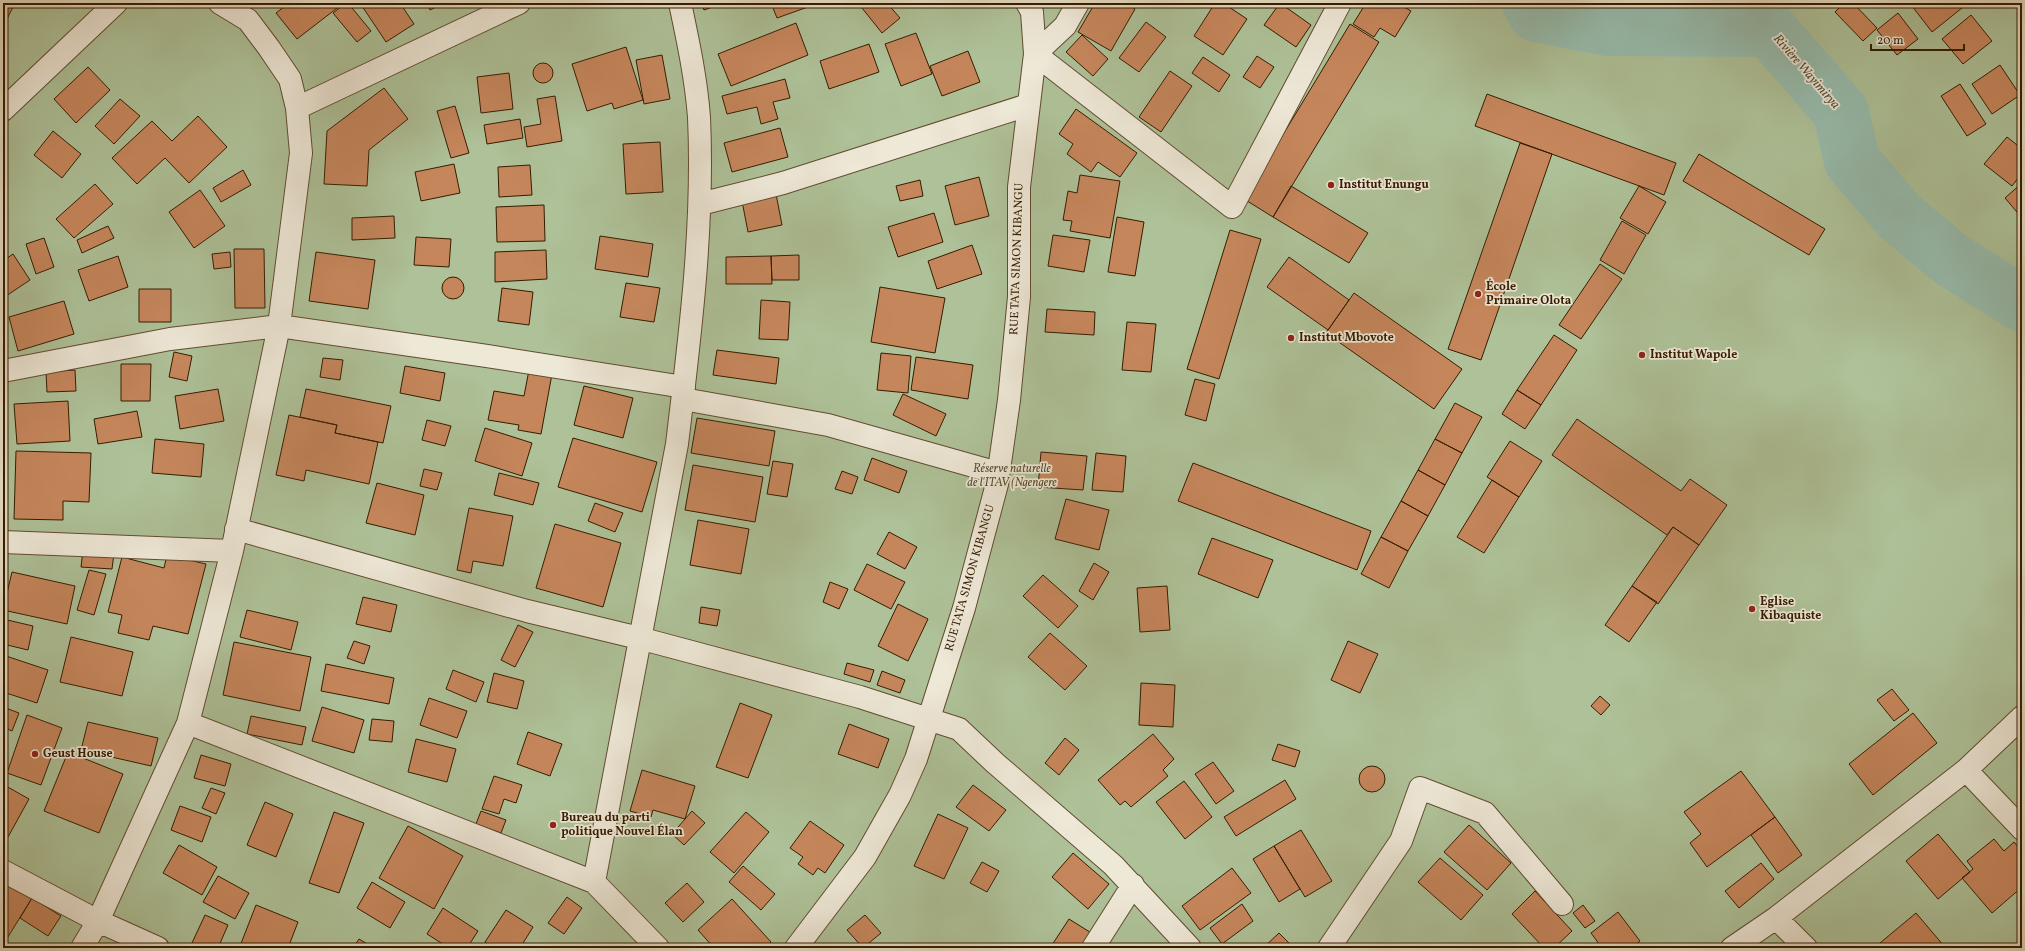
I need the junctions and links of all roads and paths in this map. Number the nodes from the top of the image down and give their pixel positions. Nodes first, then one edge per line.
1 (116, 3) edge
2 (220, 3) edge
3 (519, 3) edge
4 (680, 3) edge
5 (1027, 3) edge
6 (1078, 3) edge
7 (1340, 3) edge
8 (1035, 54) junction
9 (1028, 105) junction
10 (297, 108) junction
11 (3, 110) edge
12 (700, 204) junction
13 (279, 326) junction
14 (3, 372) edge
15 (683, 393) junction
16 (998, 473) junction
17 (236, 529) junction
18 (3, 542) edge
19 (232, 551) junction
20 (639, 638) junction
21 (2022, 717) edge
22 (928, 718) junction
23 (188, 723) junction
24 (1966, 770) junction
25 (2022, 829) edge
26 (3, 871) edge
27 (594, 882) junction
28 (1133, 885) junction
29 (1562, 904) dead end
30 (1776, 918) junction
31 (98, 921) junction
32 (82, 948) edge
33 (158, 948) edge
34 (658, 948) edge
35 (796, 948) edge
36 (1094, 948) edge
37 (1190, 948) edge
38 (1329, 948) edge
39 (1732, 948) edge
40 (1806, 948) edge

1 - 11 street
2 - 10 street
3 - 10 street
4 - 12 street
5 - 8 street, RUE TATA SIMON KIBANGU
6 - 8 street
7 - 8 street
8 - 9 street, RUE TATA SIMON KIBANGU
9 - 12 street
9 - 16 street, RUE TATA SIMON KIBANGU
10 - 13 street
12 - 15 street
13 - 14 street
13 - 15 street
13 - 17 street
15 - 16 street
15 - 20 street
16 - 22 street, RUE TATA SIMON KIBANGU
17 - 19 street
17 - 20 street
18 - 19 street
19 - 23 street
20 - 22 street
20 - 27 street
21 - 24 street
22 - 28 street
22 - 35 street, RUE TATA SIMON KIBANGU
23 - 27 street
23 - 31 street
24 - 25 street
24 - 30 street
26 - 31 street
27 - 34 street
28 - 36 street
28 - 37 street
29 - 38 street
30 - 39 street
30 - 40 street
31 - 32 street
31 - 33 street

